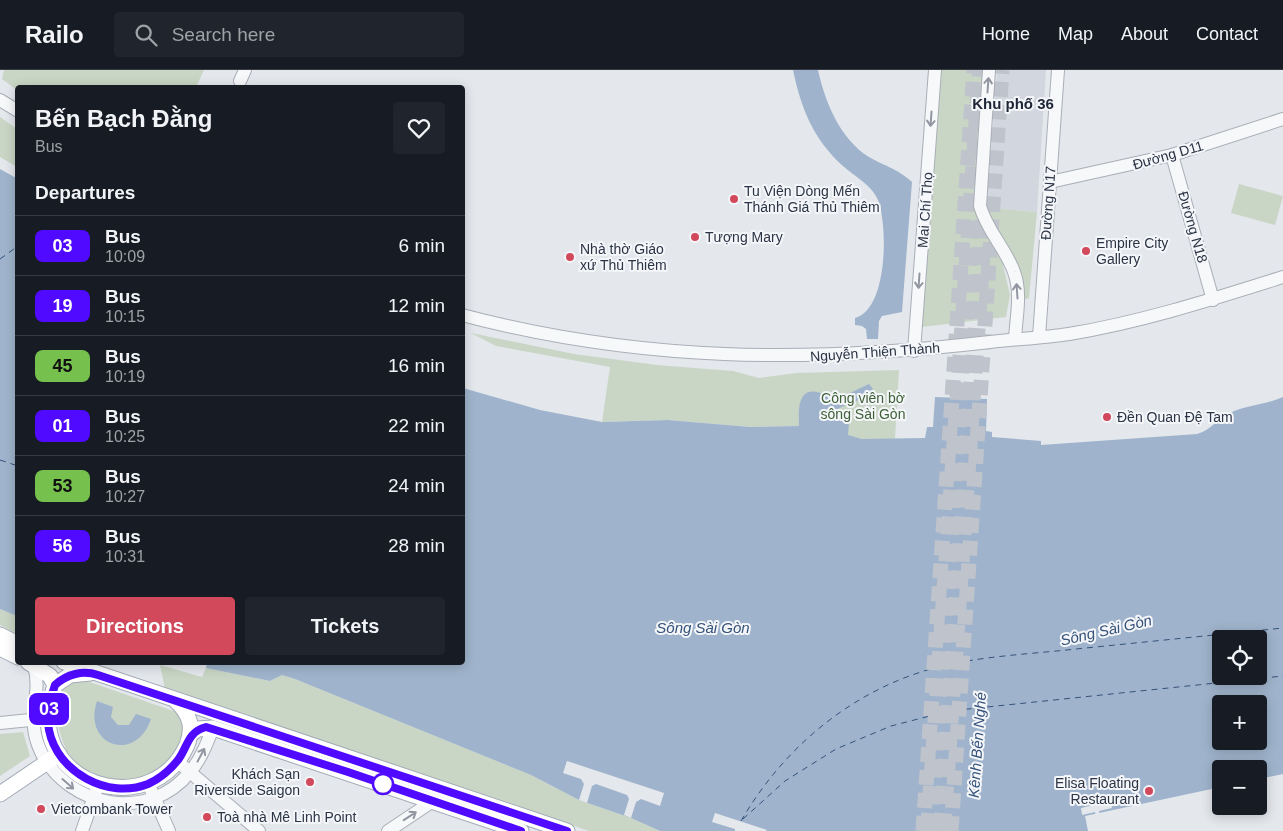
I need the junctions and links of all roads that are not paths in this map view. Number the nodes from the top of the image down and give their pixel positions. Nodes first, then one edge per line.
1 (935, 70) edge
2 (989, 70) edge
3 (1058, 70) edge
4 (0, 100) edge
5 (15, 109) edge
6 (1283, 119) edge
7 (1172, 155) junction
8 (1050, 182) junction
9 (1283, 277) edge
10 (1213, 300) junction
11 (465, 315) edge
12 (1039, 337) junction
13 (1015, 339) junction
14 (914, 351) junction
15 (0, 635) edge
16 (15, 642) edge
17 (0, 648) edge
18 (15, 656) edge
19 (31, 665) edge
20 (33, 665) edge
21 (71, 665) edge
22 (91, 673) junction
23 (55, 685) junction
24 (175, 700) junction
25 (48, 718) junction
26 (32, 719) junction
27 (0, 723) edge
28 (213, 728) junction
29 (191, 734) junction
30 (53, 758) junction
31 (177, 761) junction
32 (190, 772) junction
33 (148, 783) junction
34 (96, 792) junction
35 (0, 794) edge
36 (155, 798) junction
37 (433, 801) junction
38 (82, 831) edge
39 (169, 831) edge
40 (259, 831) edge
41 (388, 831) edge
42 (521, 831) edge
43 (567, 831) edge

1 -> 14 street, Mai Chí Thọ
13 -> 2 street
3 - 8 street, Đường N17
4 - 5 street
6 - 7 street, Đường D11
7 - 8 street, Đường D11
7 - 10 street, Đường N18
8 - 12 street, Đường N17
9 - 10 street, Nguyễn Thiện Thành
10 - 12 street, Nguyễn Thiện Thành
11 - 14 street, Nguyễn Thiện Thành
12 - 13 street, Nguyễn Thiện Thành
13 - 14 street, Nguyễn Thiện Thành
15 - 16 main road
17 - 18 main road
19 - 26 street
20 - 23 main road
21 - 22 main road
22 - 23 main road
22 - 24 main road
23 - 25 main road
24 - 29 main road
24 - 43 main road
25 - 26 street
25 - 30 main road
26 - 27 street
26 - 30 street
28 - 29 main road
32 -> 28 street
28 - 37 main road
29 - 31 main road
30 -> 34 main road
30 - 35 main road
31 - 32 street
31 - 33 main road
32 - 36 street
32 - 40 street
33 - 34 main road
33 - 36 street
34 - 36 street
34 - 38 street
36 - 39 street
41 -> 37 street
37 - 42 main road

